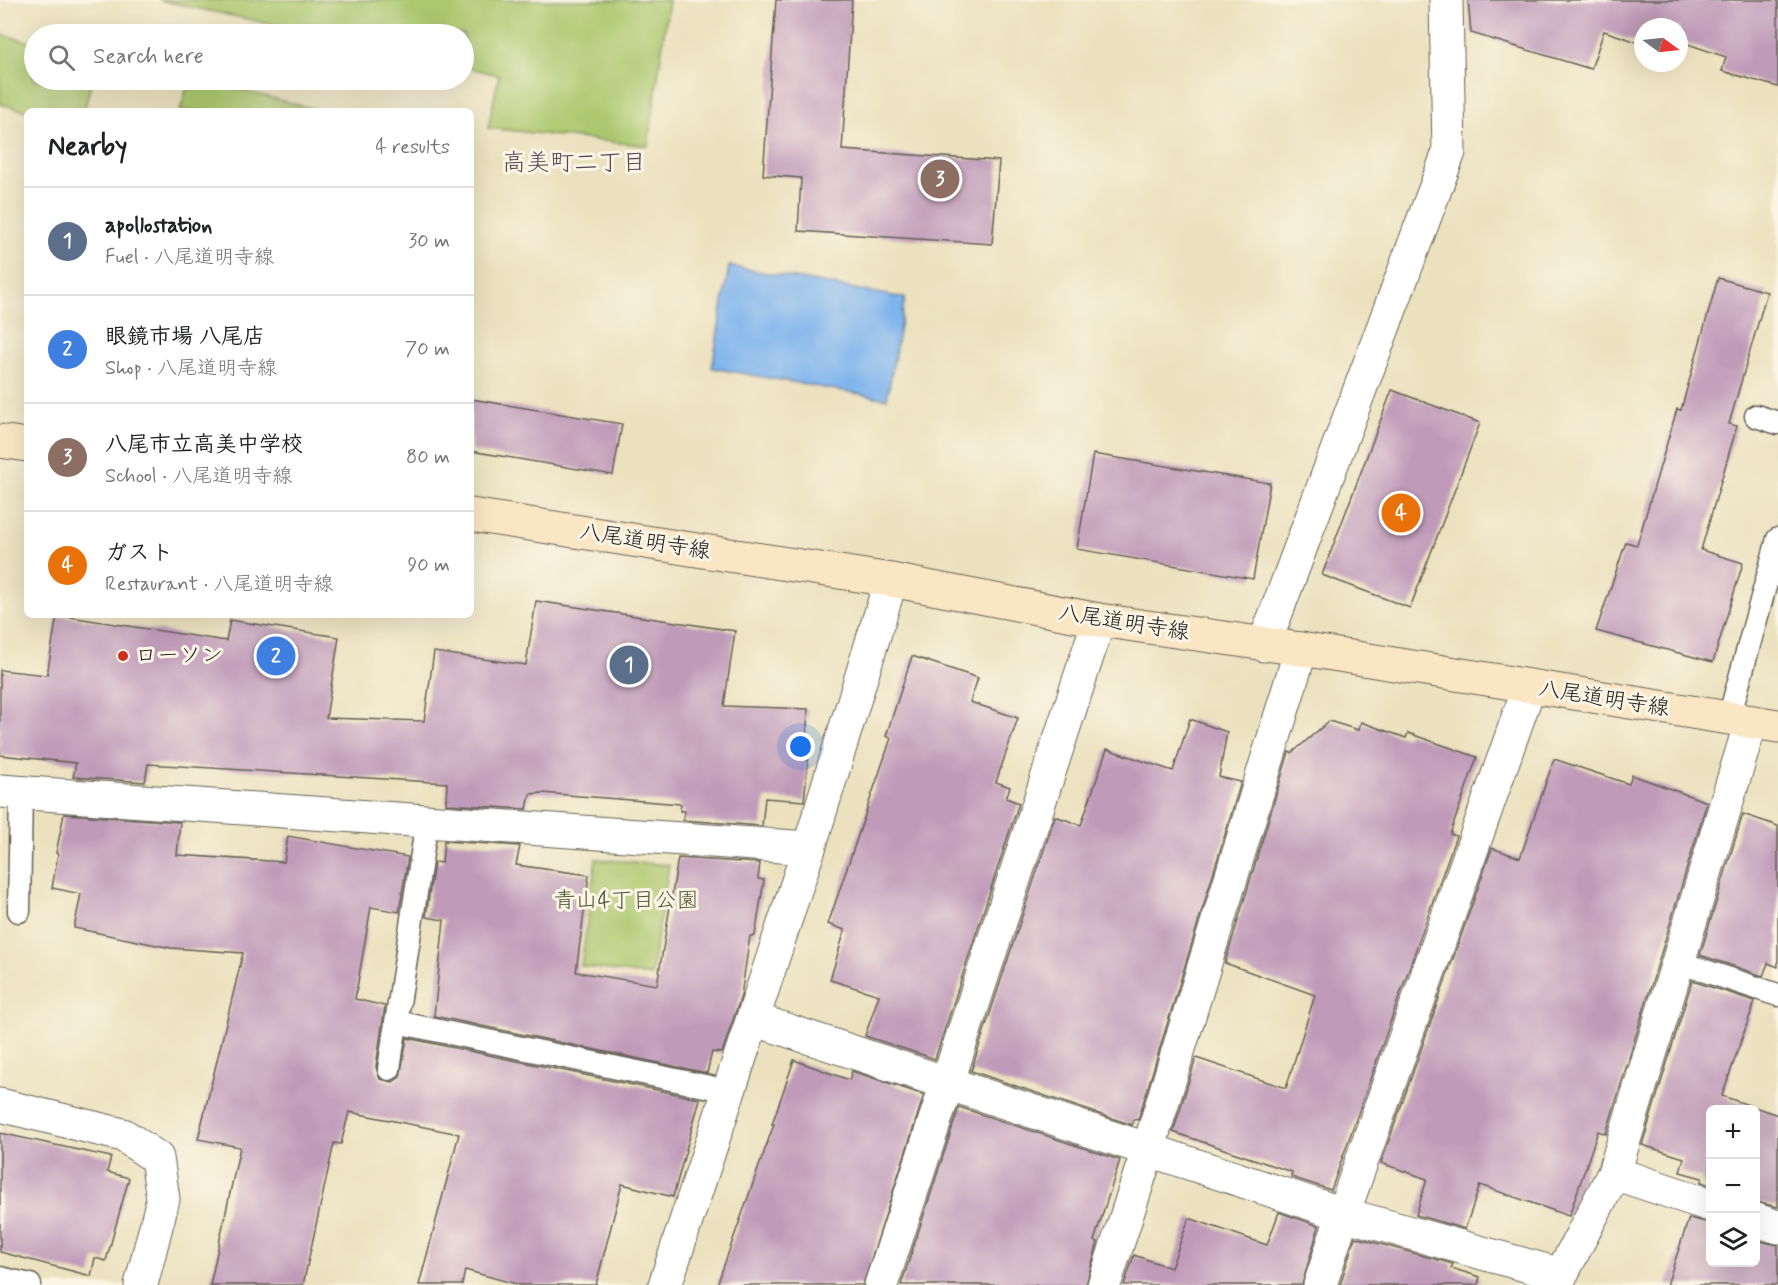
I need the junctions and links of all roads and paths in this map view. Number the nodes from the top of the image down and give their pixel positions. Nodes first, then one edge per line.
1 (1446, 0) edge
2 (1756, 416) dead end
3 (1778, 423) edge
4 (0, 441) edge
5 (24, 445) edge
6 (474, 515) edge
7 (1778, 539) edge
8 (891, 580) junction
9 (1099, 620) junction
10 (1264, 645) junction
11 (1301, 649) junction
12 (1529, 687) junction
13 (1753, 722) edge
14 (10, 792) edge
15 (427, 821) junction
16 (809, 848) junction
17 (19, 911) dead end
18 (1678, 962) junction
19 (1778, 995) edge
20 (753, 1019) junction
21 (396, 1022) junction
22 (389, 1069) dead end
23 (948, 1083) junction
24 (729, 1091) junction
25 (0, 1105) edge
26 (1148, 1150) junction
27 (1614, 1173) junction
28 (1706, 1204) edge
29 (1343, 1214) junction
30 (1760, 1222) edge
31 (1778, 1227) edge
32 (0, 1278) edge
33 (30, 1285) edge
34 (141, 1285) edge
35 (665, 1285) edge
36 (881, 1285) edge
37 (1104, 1285) edge
38 (1320, 1285) edge

1 - 10 street
2 - 3 lane
4 - 5 main road
6 - 8 main road, 八尾道明寺線
7 - 13 lane
8 - 9 main road, 八尾道明寺線
8 - 16 street
9 - 10 main road, 八尾道明寺線
9 - 23 street
10 - 11 main road, 八尾道明寺線
11 - 12 main road, 八尾道明寺線
11 - 26 street
12 - 13 main road, 八尾道明寺線
12 - 29 street
13 - 18 street
14 - 15 street
14 - 17 lane
15 - 16 street
15 - 21 lane
16 - 20 street
18 - 19 lane
18 - 27 street
20 - 23 street
20 - 24 street
21 - 22 lane
21 - 24 lane
23 - 26 street
23 - 36 street
24 - 35 street
25 - 34 street
26 - 29 street
26 - 37 street
27 - 28 street
27 - 29 street
29 - 38 street
30 - 31 street
32 - 33 lane

